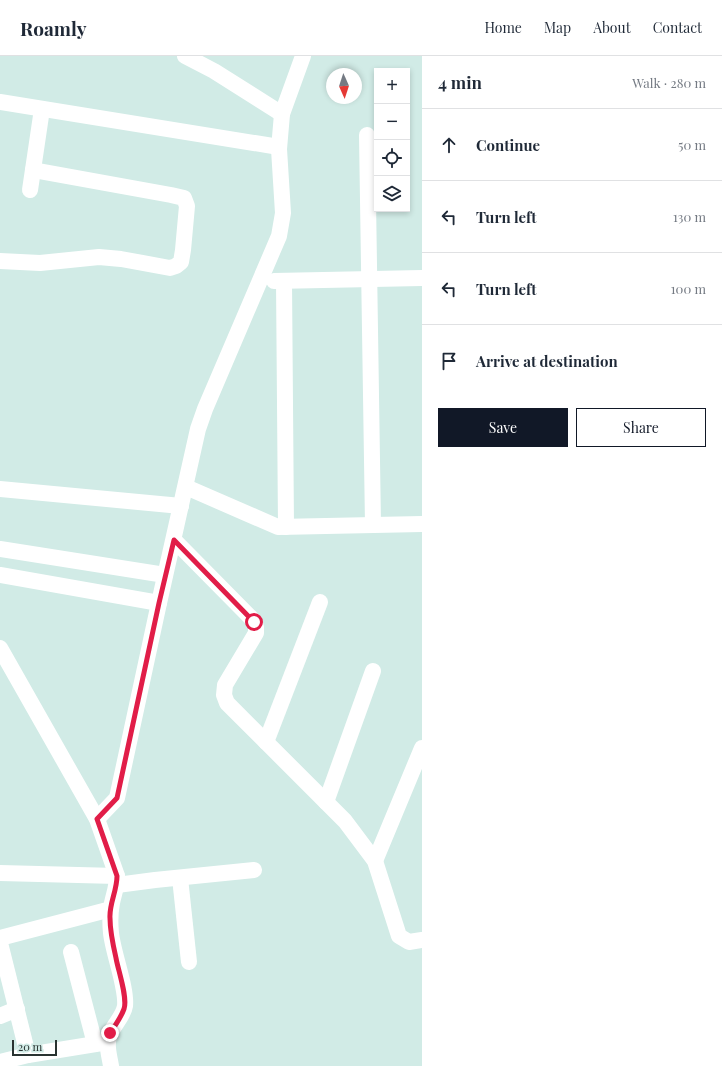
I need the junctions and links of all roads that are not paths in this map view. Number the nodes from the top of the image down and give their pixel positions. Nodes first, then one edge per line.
1 (185, 56) edge
2 (302, 56) edge
3 (0, 102) edge
4 (42, 109) junction
5 (282, 114) junction
6 (367, 135) dead end
7 (279, 147) junction
8 (33, 170) junction
9 (30, 190) dead end
10 (0, 261) edge
11 (422, 278) edge
12 (370, 279) junction
13 (260, 281) junction
14 (284, 281) junction
15 (186, 487) junction
16 (0, 489) edge
17 (181, 506) junction
18 (422, 524) edge
19 (373, 525) junction
20 (286, 527) junction
21 (174, 540) junction
22 (0, 549) edge
23 (0, 575) edge
24 (165, 575) junction
25 (320, 602) dead end
26 (159, 603) junction
27 (0, 648) edge
28 (373, 671) dead end
29 (266, 742) junction
30 (422, 748) edge
31 (326, 802) junction
32 (97, 819) junction
33 (375, 861) junction
34 (254, 870) dead end
35 (0, 873) edge
36 (180, 878) junction
37 (117, 881) junction
38 (111, 909) junction
39 (0, 938) edge
40 (0, 943) edge
41 (422, 943) edge
42 (71, 952) dead end
43 (189, 962) dead end
44 (17, 1009) junction
45 (0, 1016) edge
46 (102, 1043) junction
47 (28, 1055) junction
48 (0, 1062) edge
49 (111, 1066) edge

1 - 5 street
2 - 5 street
3 - 4 street
4 - 7 street
4 - 8 street
5 - 7 street
6 - 12 street
7 - 13 street
8 - 9 street
8 - 10 street
11 - 12 street
12 - 14 street
12 - 19 street
13 - 14 street
13 - 15 street
14 - 20 street
15 - 17 street
15 - 20 street
16 - 17 street
17 - 21 street
18 - 19 street
19 - 20 street
21 - 24 street
21 - 29 street
22 - 24 street
23 - 26 street
24 - 26 street
25 - 29 street
26 - 32 street
27 - 32 street
28 - 31 street
29 - 31 street
30 - 33 street
31 - 33 street
32 - 37 street
33 - 41 street
34 - 36 street
35 - 37 street
36 - 37 street
36 - 43 street
37 - 38 street
38 - 39 street
38 - 46 street
40 - 44 street
42 - 46 street
44 - 45 street
44 - 47 street
46 - 47 street
46 - 49 street
47 - 48 street

